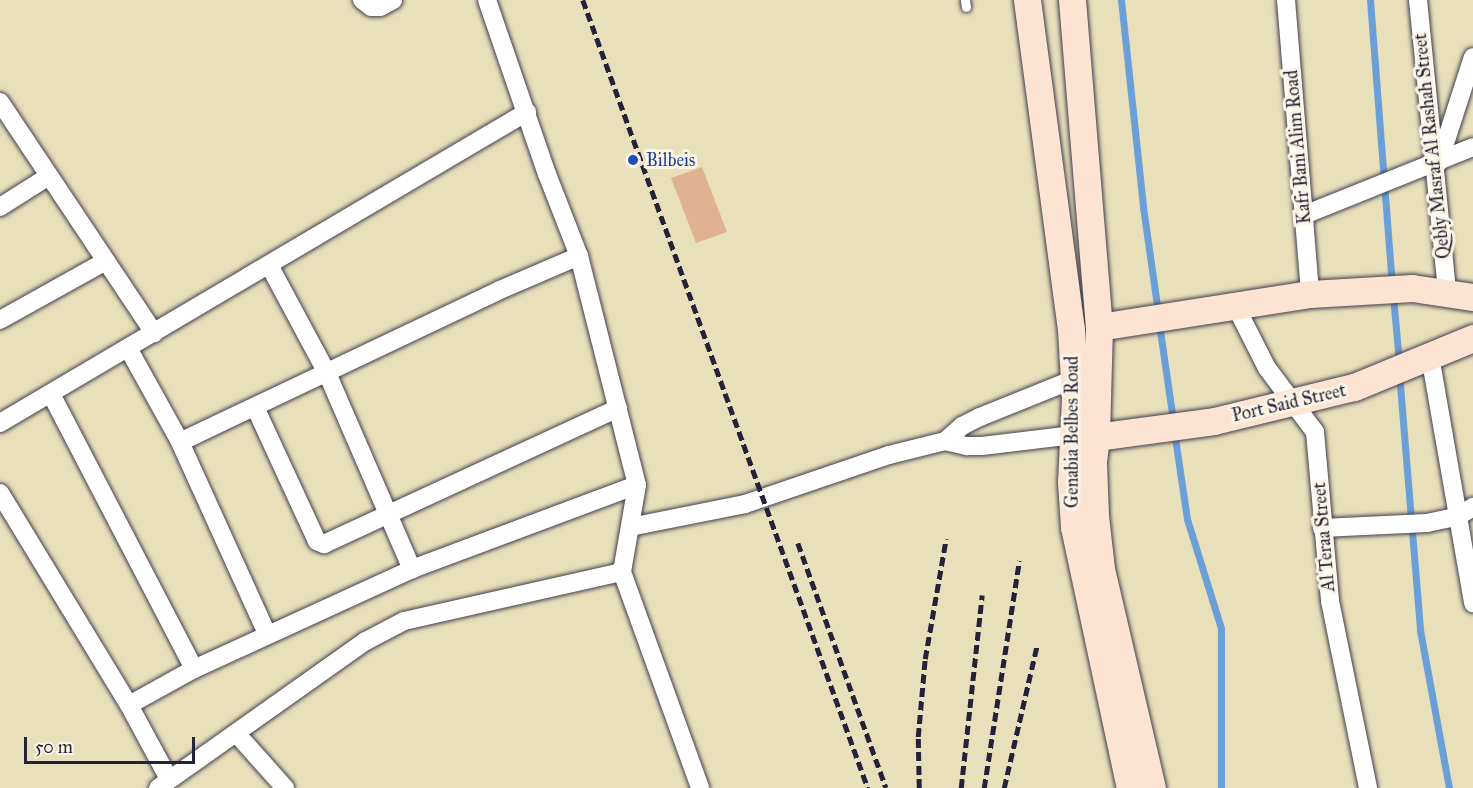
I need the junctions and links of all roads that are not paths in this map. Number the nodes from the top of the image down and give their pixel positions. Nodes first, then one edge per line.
1 (362, 0) edge
2 (393, 0) edge
3 (487, 0) edge
4 (1027, 0) edge
5 (1072, 0) edge
6 (1286, 0) edge
7 (1418, 0) edge
8 (1473, 57) edge
9 (2, 110) edge
10 (527, 112) junction
11 (1447, 138) junction
12 (1471, 152) edge
13 (1436, 164) junction
14 (49, 176) junction
15 (0, 207) edge
16 (1304, 215) junction
17 (579, 256) junction
18 (106, 261) junction
19 (269, 265) junction
20 (1447, 292) junction
21 (1310, 294) junction
22 (1473, 297) edge
23 (1236, 305) junction
24 (0, 320) edge
25 (1110, 326) junction
26 (154, 333) junction
27 (1473, 338) edge
28 (129, 348) junction
29 (1427, 358) junction
30 (327, 373) junction
31 (1074, 379) junction
32 (51, 394) junction
33 (1291, 401) junction
34 (255, 407) junction
35 (618, 408) junction
36 (0, 423) edge
37 (1084, 436) junction
38 (945, 441) junction
39 (180, 442) junction
40 (637, 485) junction
41 (0, 493) edge
42 (1466, 511) edge
43 (389, 515) junction
44 (630, 527) junction
45 (1322, 528) junction
46 (412, 569) junction
47 (622, 572) junction
48 (1473, 603) edge
49 (267, 634) junction
50 (194, 669) junction
51 (129, 705) junction
52 (236, 733) junction
53 (164, 784) edge
54 (285, 788) edge
55 (700, 788) edge
56 (1130, 788) edge
57 (1152, 788) edge
58 (1368, 788) edge

1 - 2 street
3 - 10 street
4 - 31 main road, Genabia Belbes Road
5 - 25 main road, Genabia Belbes Road
6 - 16 street, Kafr Bani Alim Road
7 - 13 street, Qebly Masraf Al Rashah Street
8 - 11 street
9 - 14 street
10 - 17 street
10 - 19 street
11 - 12 street
11 - 13 street
12 - 13 street
13 - 16 street
13 - 20 street, Qebly Masraf Al Rashah Street
14 - 15 street
14 - 18 street
16 - 21 street, Kafr Bani Alim Road
17 - 30 street
17 - 35 street
18 - 24 street
18 - 26 street
19 - 26 street
19 - 30 street
20 - 21 main road
20 - 22 main road
21 - 23 main road
23 - 25 main road
23 - 33 street, Al Teraa Street
25 - 37 main road, Genabia Belbes Road
26 - 28 street
27 - 29 main road, Port Said Street
28 - 32 street
28 - 39 street
29 - 33 main road, Port Said Street
29 - 42 street
30 - 34 street
30 - 43 street
31 - 37 main road, Genabia Belbes Road
31 - 38 street
32 - 36 street
32 - 50 street
33 - 37 main road, Port Said Street
33 - 45 street, Al Teraa Street
34 - 39 street
34 - 43 street
35 - 40 street
35 - 43 street
37 - 38 street
37 - 56 main road, Genabia Belbes Road
37 - 57 main road, Genabia Belbes Road
38 - 44 street
39 - 49 street
40 - 44 street
40 - 46 street
41 - 51 street
42 - 45 street
42 - 48 street
43 - 46 street
44 - 47 street
45 - 58 street, Al Teraa Street
46 - 49 street
47 - 52 street
47 - 55 street
49 - 50 street
50 - 51 street
51 - 53 street
52 - 53 street
52 - 54 street

